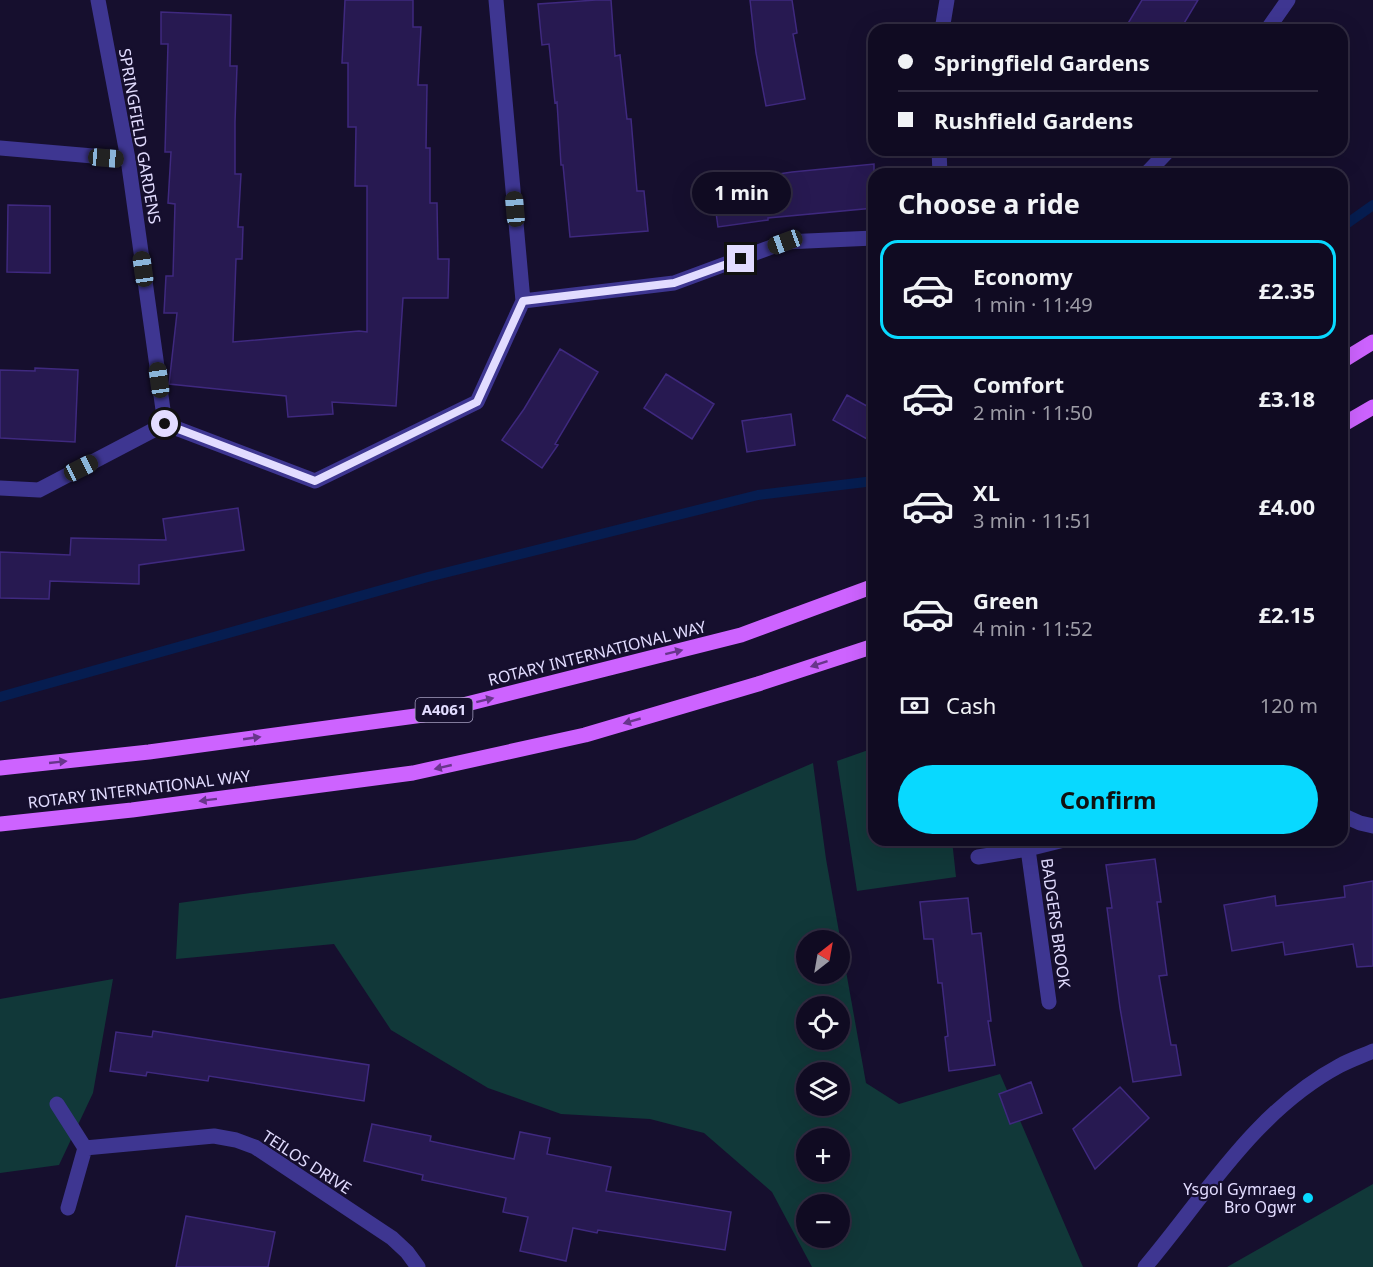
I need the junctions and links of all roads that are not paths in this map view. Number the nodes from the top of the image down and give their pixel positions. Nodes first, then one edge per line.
1 (98, 0) edge
2 (496, 0) edge
3 (947, 0) edge
4 (1288, 0) edge
5 (943, 24) edge
6 (1271, 24) edge
7 (0, 148) edge
8 (1163, 156) edge
9 (128, 159) junction
10 (1152, 168) edge
11 (868, 237) edge
12 (523, 301) junction
13 (1373, 342) edge
14 (1348, 358) edge
15 (1373, 407) edge
16 (1348, 422) edge
17 (165, 424) junction
18 (0, 488) edge
19 (868, 588) edge
20 (868, 648) edge
21 (0, 768) edge
22 (1348, 817) edge
23 (0, 824) edge
24 (1373, 826) edge
25 (1040, 846) edge
26 (1028, 849) junction
27 (978, 857) dead end
28 (1049, 1002) dead end
29 (1373, 1051) edge
30 (57, 1104) dead end
31 (85, 1148) junction
32 (68, 1208) dead end
33 (418, 1267) edge
34 (1145, 1267) edge

1 - 9 street, SPRINGFIELD GARDENS
2 - 12 street
3 - 5 street
4 - 6 street
7 - 9 street
8 - 10 street
9 - 17 street, SPRINGFIELD GARDENS
11 - 12 street
12 - 17 street
13 - 14 main road
15 - 16 main road
17 - 18 street
21 -> 19 main road, ROTARY INTERNATIONAL WAY / A4061
20 -> 23 main road, ROTARY INTERNATIONAL WAY
22 - 24 street
25 - 26 street, BADGERS BROOK
26 - 27 street, BADGERS BROOK
26 - 28 street, BADGERS BROOK
29 - 34 street
30 - 31 street
31 - 32 street
31 - 33 street, TEILOS DRIVE

